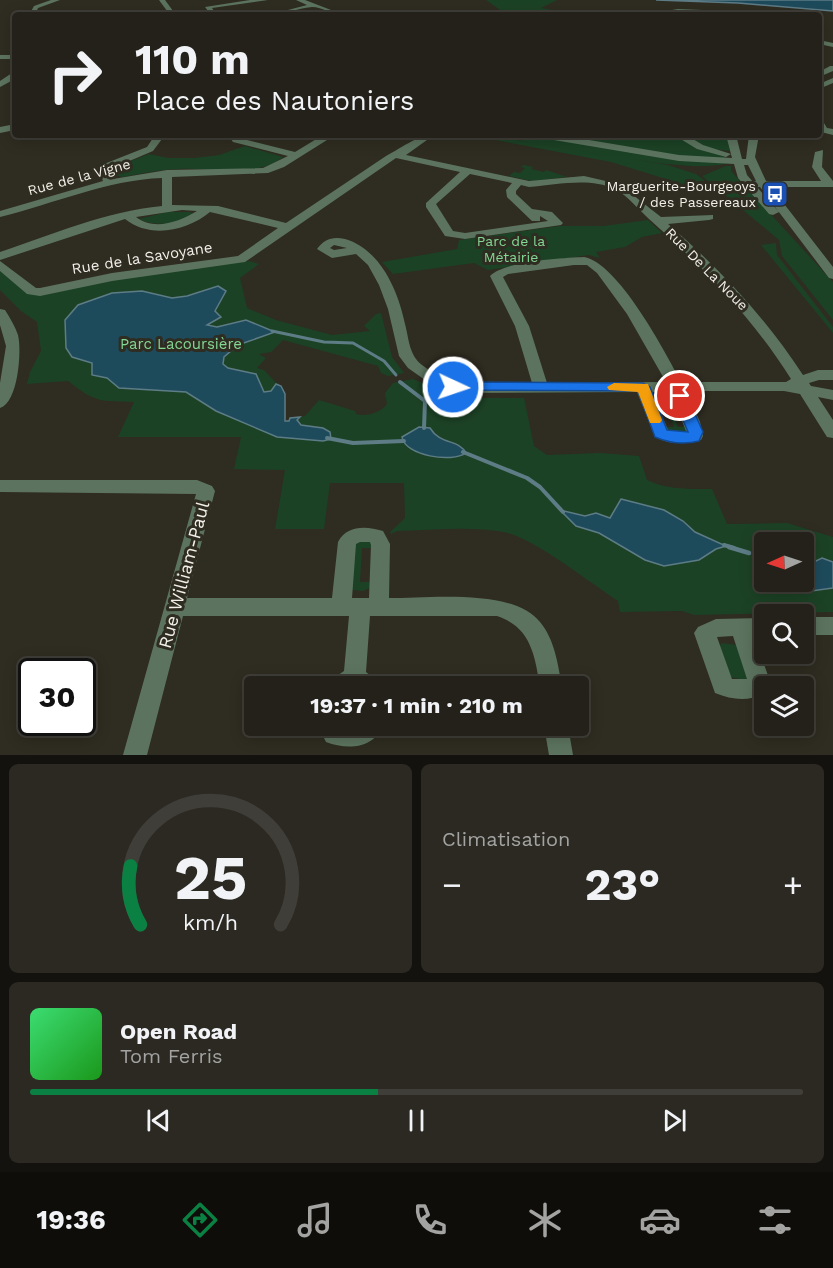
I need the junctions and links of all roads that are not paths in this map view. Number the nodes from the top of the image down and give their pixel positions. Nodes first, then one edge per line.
1 (50, 0) edge
2 (57, 0) edge
3 (265, 0) edge
4 (299, 0) edge
5 (314, 5) junction
6 (28, 12) edge
7 (33, 12) edge
8 (211, 12) edge
9 (285, 12) edge
10 (333, 12) edge
11 (674, 12) edge
12 (706, 12) edge
13 (8, 75) edge
14 (0, 85) edge
15 (158, 138) edge
16 (235, 138) edge
17 (325, 138) edge
18 (412, 138) edge
19 (425, 138) edge
20 (560, 138) edge
21 (685, 138) edge
22 (732, 138) edge
23 (754, 138) edge
24 (820, 152) dead end
25 (296, 155) junction
26 (394, 155) junction
27 (736, 158) junction
28 (751, 159) junction
29 (468, 171) junction
30 (167, 173) junction
31 (519, 182) junction
32 (109, 183) junction
33 (748, 184) junction
34 (762, 184) junction
35 (830, 184) edge
36 (167, 208) junction
37 (207, 208) junction
38 (0, 214) edge
39 (128, 216) junction
40 (709, 217) dead end
41 (658, 221) junction
42 (288, 227) junction
43 (360, 250) dead end
44 (0, 256) edge
45 (824, 263) junction
46 (0, 265) edge
47 (833, 275) edge
48 (0, 312) edge
49 (833, 375) edge
50 (803, 385) junction
51 (643, 387) junction
52 (675, 387) junction
53 (541, 388) junction
54 (833, 395) edge
55 (0, 404) edge
56 (833, 433) edge
57 (0, 486) edge
58 (360, 606) junction
59 (176, 607) junction
60 (814, 626) edge
61 (833, 626) edge
62 (754, 627) edge
63 (741, 628) dead end
64 (355, 676) edge
65 (549, 676) edge
66 (558, 736) edge
67 (135, 755) edge
68 (561, 755) edge

1 - 6 street
2 - 7 street
3 - 8 street
4 - 5 street
5 - 9 street
5 - 10 street
11 - 12 street
13 - 14 street
15 - 32 street
16 - 25 street
17 - 25 street, Rue de la Vigne
18 - 26 street
19 - 26 street
20 - 27 street
21 - 27 street
22 - 27 street
23 - 28 street
24 - 35 street
25 - 30 street, Rue de la Vigne
26 - 29 street, Rue De La Noue
26 - 42 street, Rue de la Savoyane
27 - 28 street
27 - 33 street
28 - 34 street
29 - 31 street, Rue De La Noue
29 - 31 street
30 - 32 street, Rue de la Vigne
30 - 36 street
31 - 41 street, Rue De La Noue
32 - 38 street, Rue de la Vigne
33 - 34 street
33 - 45 street
34 - 35 street
34 - 45 street
36 - 37 street
36 - 39 street
37 - 39 street
37 - 42 street
39 - 44 street
40 - 41 street
41 - 50 street, Rue De La Noue
42 - 46 street, Rue de la Savoyane
43 - 53 street
45 - 47 street
48 - 55 street
49 - 50 street
50 - 52 street
50 - 54 street
50 - 56 street, Rue De La Noue
51 - 52 street
51 - 52 street
51 - 53 street
52 - 53 street
57 - 59 street, Rue William-Paul
58 - 59 street
58 - 64 street
58 - 65 street
59 - 67 street, Rue William-Paul
60 - 61 street
62 - 63 street
66 - 68 street

